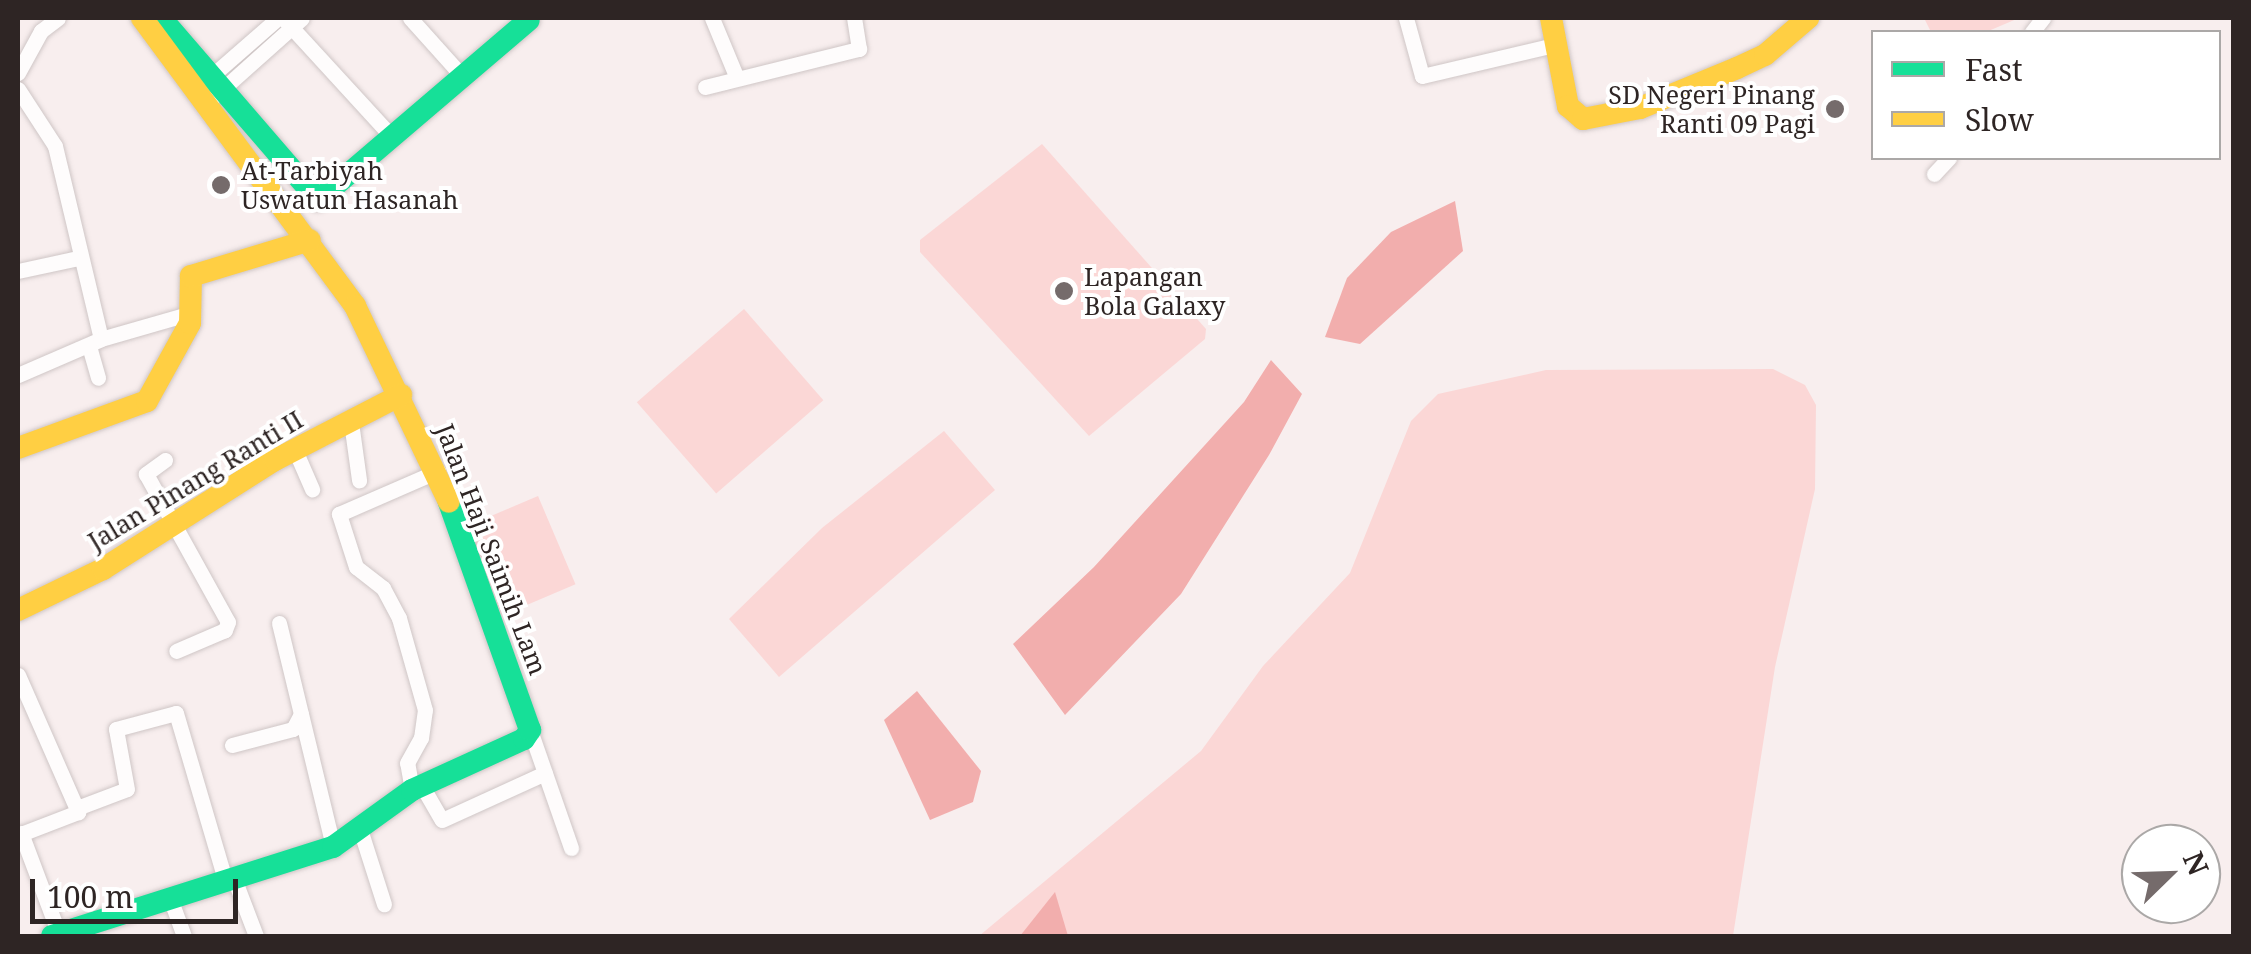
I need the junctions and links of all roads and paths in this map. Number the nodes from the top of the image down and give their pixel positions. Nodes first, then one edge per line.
1 (58, 18) edge
2 (142, 18) edge
3 (161, 18) edge
4 (410, 18) edge
5 (529, 18) edge
6 (712, 18) edge
7 (854, 18) edge
8 (1406, 18) edge
9 (1552, 18) edge
10 (1808, 18) edge
11 (289, 20) edge
12 (1558, 44) junction
13 (18, 73) edge
14 (736, 76) junction
15 (463, 78) junction
16 (218, 82) junction
17 (706, 87) dead end
18 (18, 90) edge
19 (198, 99) junction
20 (393, 138) junction
21 (1947, 160) edge
22 (1934, 174) dead end
23 (310, 240) junction
24 (78, 258) junction
25 (18, 270) edge
26 (191, 314) junction
27 (95, 342) junction
28 (18, 375) edge
29 (98, 378) dead end
30 (400, 396) junction
31 (351, 422) junction
32 (18, 448) edge
33 (295, 450) junction
34 (164, 460) dead end
35 (438, 471) junction
36 (359, 480) dead end
37 (312, 490) dead end
38 (174, 528) junction
39 (18, 610) edge
40 (279, 622) dead end
41 (176, 651) dead end
42 (18, 675) edge
43 (301, 714) junction
44 (529, 727) junction
45 (232, 745) dead end
46 (544, 774) junction
47 (417, 788) junction
48 (77, 808) junction
49 (360, 829) junction
50 (20, 834) edge
51 (333, 846) junction
52 (571, 848) dead end
53 (230, 882) junction
54 (170, 898) junction
55 (384, 904) dead end
56 (57, 936) edge
57 (184, 936) edge
58 (256, 936) edge

1 - 13 street
2 - 19 street, Jalan Haji Saimih Lam
3 - 16 street
4 - 15 street
5 - 15 street
6 - 14 street
7 - 14 street
8 - 12 street
9 - 12 street
10 - 12 street
11 - 16 street
11 - 20 street
14 - 17 street
15 - 20 street
16 - 19 street
16 - 20 street
18 - 24 street
19 - 23 street, Jalan Haji Saimih Lam
21 - 22 street
23 - 26 street
23 - 30 street, Jalan Haji Saimih Lam
24 - 25 street
24 - 27 street
26 - 27 street
26 - 32 street
27 - 28 street
27 - 29 street
30 - 31 street, Jalan Pinang Ranti II
30 - 35 street, Jalan Haji Saimih Lam
31 - 33 street, Jalan Pinang Ranti II
31 - 36 street
33 - 37 street
33 - 38 street, Jalan Pinang Ranti II
34 - 38 street
35 - 44 street, Jalan Haji Saimih Lam
35 - 47 street
38 - 39 street, Jalan Pinang Ranti II
38 - 41 street
40 - 43 street
42 - 48 street
43 - 45 street
43 - 51 street
44 - 46 street
44 - 47 street
46 - 47 street
46 - 52 street
47 - 49 street
48 - 50 street
48 - 53 street
49 - 51 street
49 - 55 street
50 - 56 street
51 - 53 street
53 - 54 street
53 - 58 street
54 - 56 street
54 - 57 street

